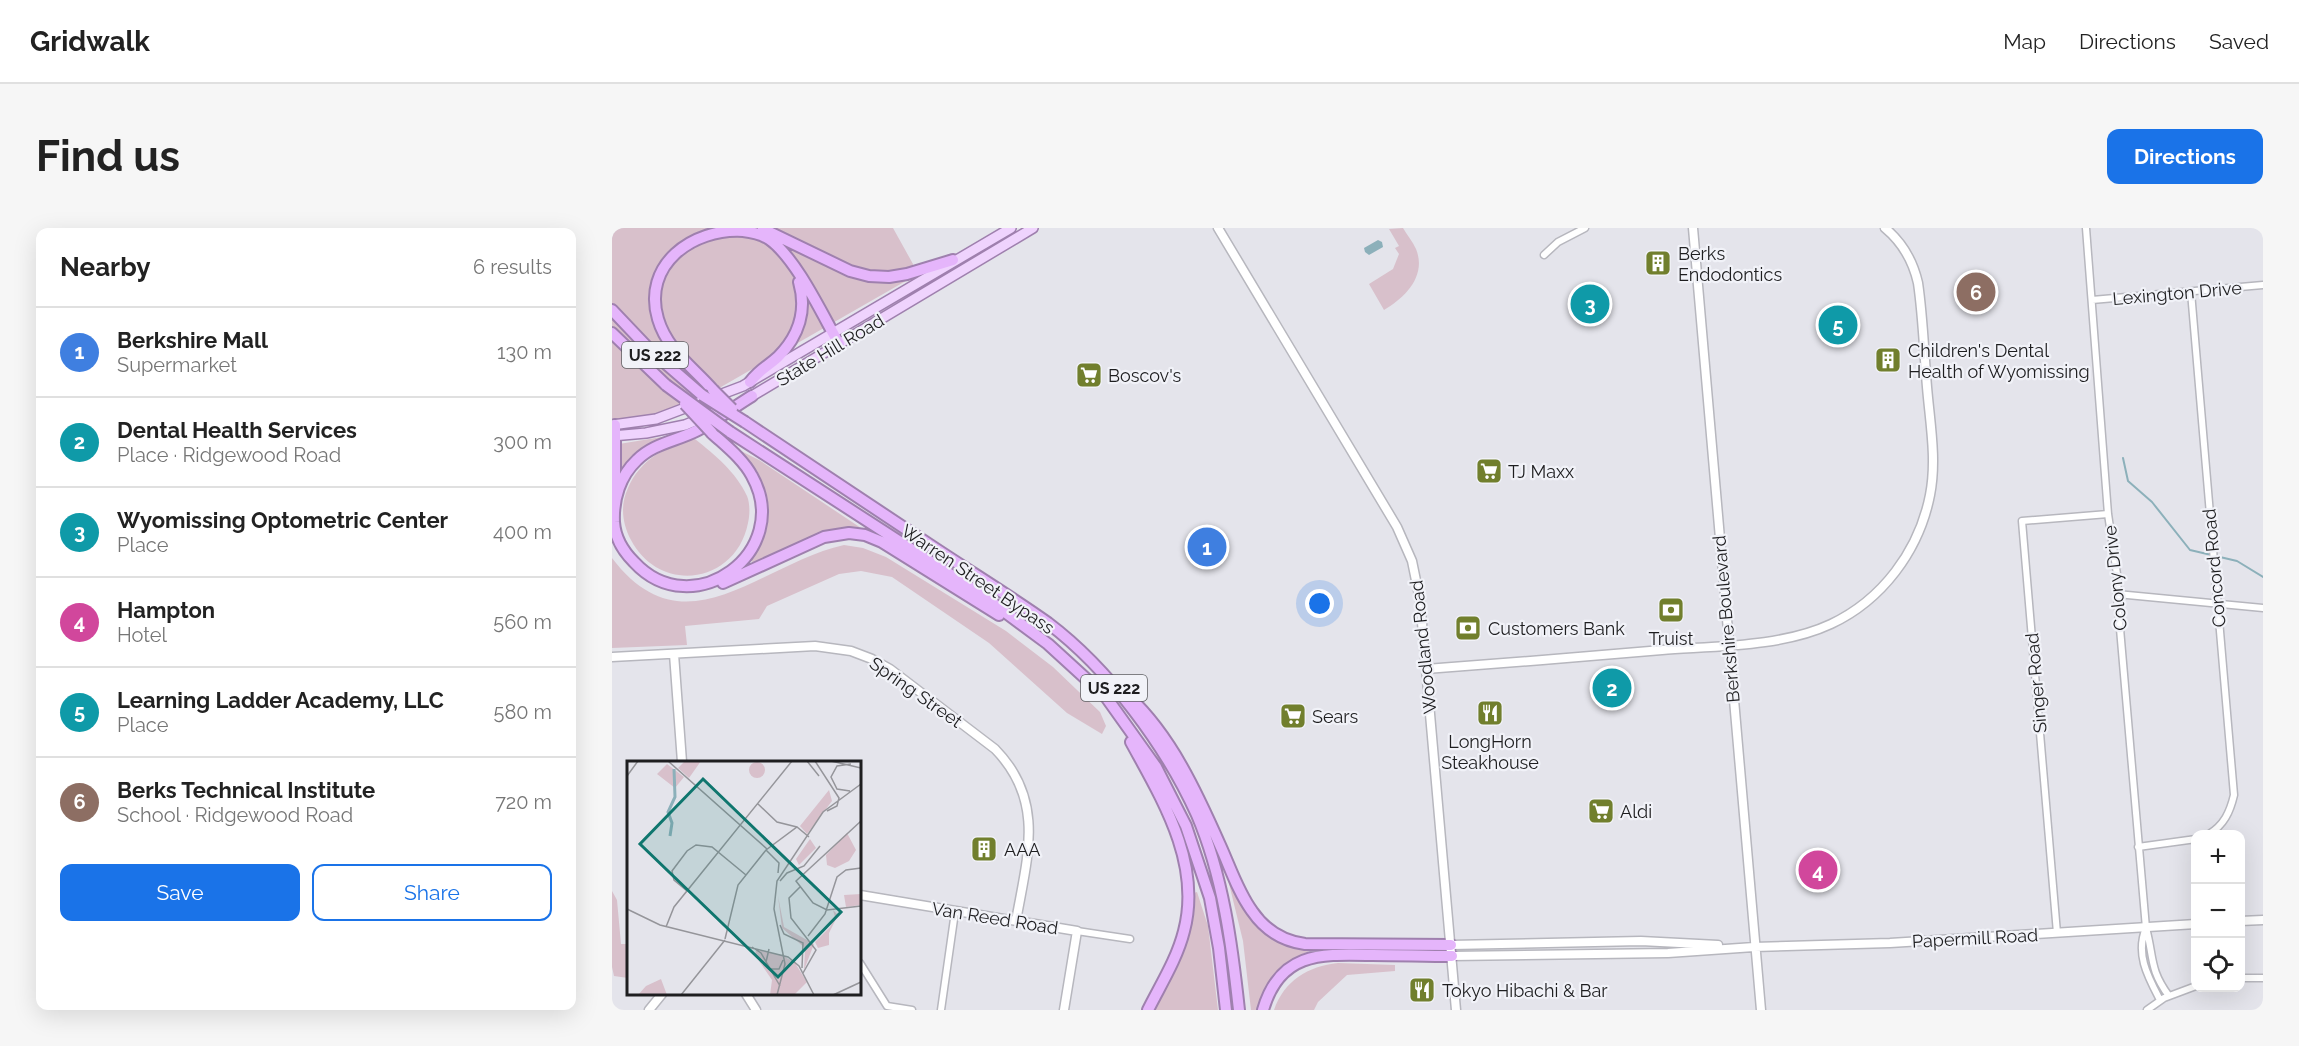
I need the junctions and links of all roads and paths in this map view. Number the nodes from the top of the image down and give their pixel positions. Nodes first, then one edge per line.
1 (760, 228) edge
2 (1011, 228) edge
3 (1218, 228) edge
4 (1585, 228) edge
5 (1693, 228) edge
6 (1885, 228) edge
7 (2086, 228) edge
8 (1026, 230) edge
9 (774, 234) junction
10 (1544, 255) dead end
11 (953, 260) junction
12 (796, 270) junction
13 (2263, 285) edge
14 (2191, 292) junction
15 (2092, 300) junction
16 (612, 310) edge
17 (612, 333) edge
18 (839, 337) junction
19 (750, 382) junction
20 (666, 385) junction
21 (752, 396) junction
22 (745, 422) junction
23 (613, 431) edge
24 (615, 500) junction
25 (2108, 514) junction
26 (612, 534) edge
27 (612, 541) edge
28 (619, 551) junction
29 (2117, 594) junction
30 (2217, 604) junction
31 (2263, 608) edge
32 (1048, 644) junction
33 (1728, 645) junction
34 (674, 654) junction
35 (612, 657) edge
36 (1099, 669) junction
37 (1426, 669) junction
38 (1106, 698) junction
39 (682, 761) edge
40 (2215, 830) edge
41 (2191, 841) edge
42 (2138, 847) junction
43 (861, 895) edge
44 (955, 912) junction
45 (2263, 920) edge
46 (1016, 921) junction
47 (2245, 921) edge
48 (2191, 924) edge
49 (2146, 928) junction
50 (1077, 931) junction
51 (2057, 933) junction
52 (1130, 939) dead end
53 (1754, 947) junction
54 (1451, 950) junction
55 (861, 965) edge
56 (2245, 978) edge
57 (2263, 978) edge
58 (2191, 988) edge
59 (661, 995) edge
60 (747, 995) edge
61 (2169, 996) junction
62 (2160, 1000) junction
63 (650, 1010) edge
64 (756, 1010) edge
65 (912, 1010) edge
66 (940, 1010) edge
67 (1064, 1010) edge
68 (1148, 1010) edge
69 (1226, 1010) edge
70 (1239, 1010) edge
71 (1263, 1010) edge
72 (1456, 1010) edge
73 (1761, 1010) edge
74 (2147, 1010) edge

1 - 9 highway
2 - 11 main road, State Hill Road
3 - 37 main road, Woodland Road
4 - 10 street
5 - 33 main road, Berkshire Boulevard
6 - 33 main road
7 - 15 street, Colony Drive
8 - 18 main road, State Hill Road
9 - 11 highway
9 - 18 highway
11 - 18 main road, State Hill Road
12 - 18 highway
12 - 19 highway
12 - 22 highway, bridge
13 - 14 street, Lexington Drive
14 - 15 street, Lexington Drive
14 - 30 street, Concord Road
15 - 25 street, Colony Drive
16 - 22 highway, Warren Street Bypass / US 222, bridge
17 - 20 highway, Warren Street Bypass / US 222
18 - 19 main road, State Hill Road
18 - 21 main road, State Hill Road
19 - 23 main road, State Hill Road
20 - 24 highway, bridge
20 - 32 highway, Warren Street Bypass / US 222, bridge
21 - 23 main road, State Hill Road
21 - 24 highway
22 - 36 highway, Warren Street Bypass / US 222
23 - 24 highway
25 - 29 street, Colony Drive
25 - 51 street, Singer Road
26 - 28 highway
27 - 28 highway
28 - 32 highway
29 - 30 street
29 - 42 street, Colony Drive
30 - 31 street
30 - 40 street, Concord Road
32 - 38 highway, Warren Street Bypass / US 222
33 - 37 main road
33 - 53 main road, Berkshire Boulevard
34 - 35 main road, Spring Street
34 - 39 main road
34 - 46 main road, Spring Street
36 - 54 highway
36 - 70 highway, Warren Street Bypass / US 222
37 - 54 main road, Woodland Road
38 - 68 highway
38 - 69 highway, Warren Street Bypass / US 222
41 - 42 street
42 - 49 street, Colony Drive
43 - 44 main road, Van Reed Road
44 - 46 main road, Van Reed Road
44 - 66 street
45 - 47 main road
46 - 50 main road, Van Reed Road
48 - 49 main road, Papermill Road
49 - 51 main road, Papermill Road
49 - 61 street, Colony Drive
49 - 62 street, Colony Drive
50 - 52 street, Van Reed Road
50 - 67 main road
51 - 53 main road, Papermill Road
53 - 54 main road, Papermill Road
53 - 73 main road, Berkshire Boulevard
54 - 71 highway
54 - 72 main road, Woodland Road
55 - 65 street
56 - 57 street
58 - 61 street
59 - 63 main road
60 - 64 main road
61 - 62 street
62 - 74 street

